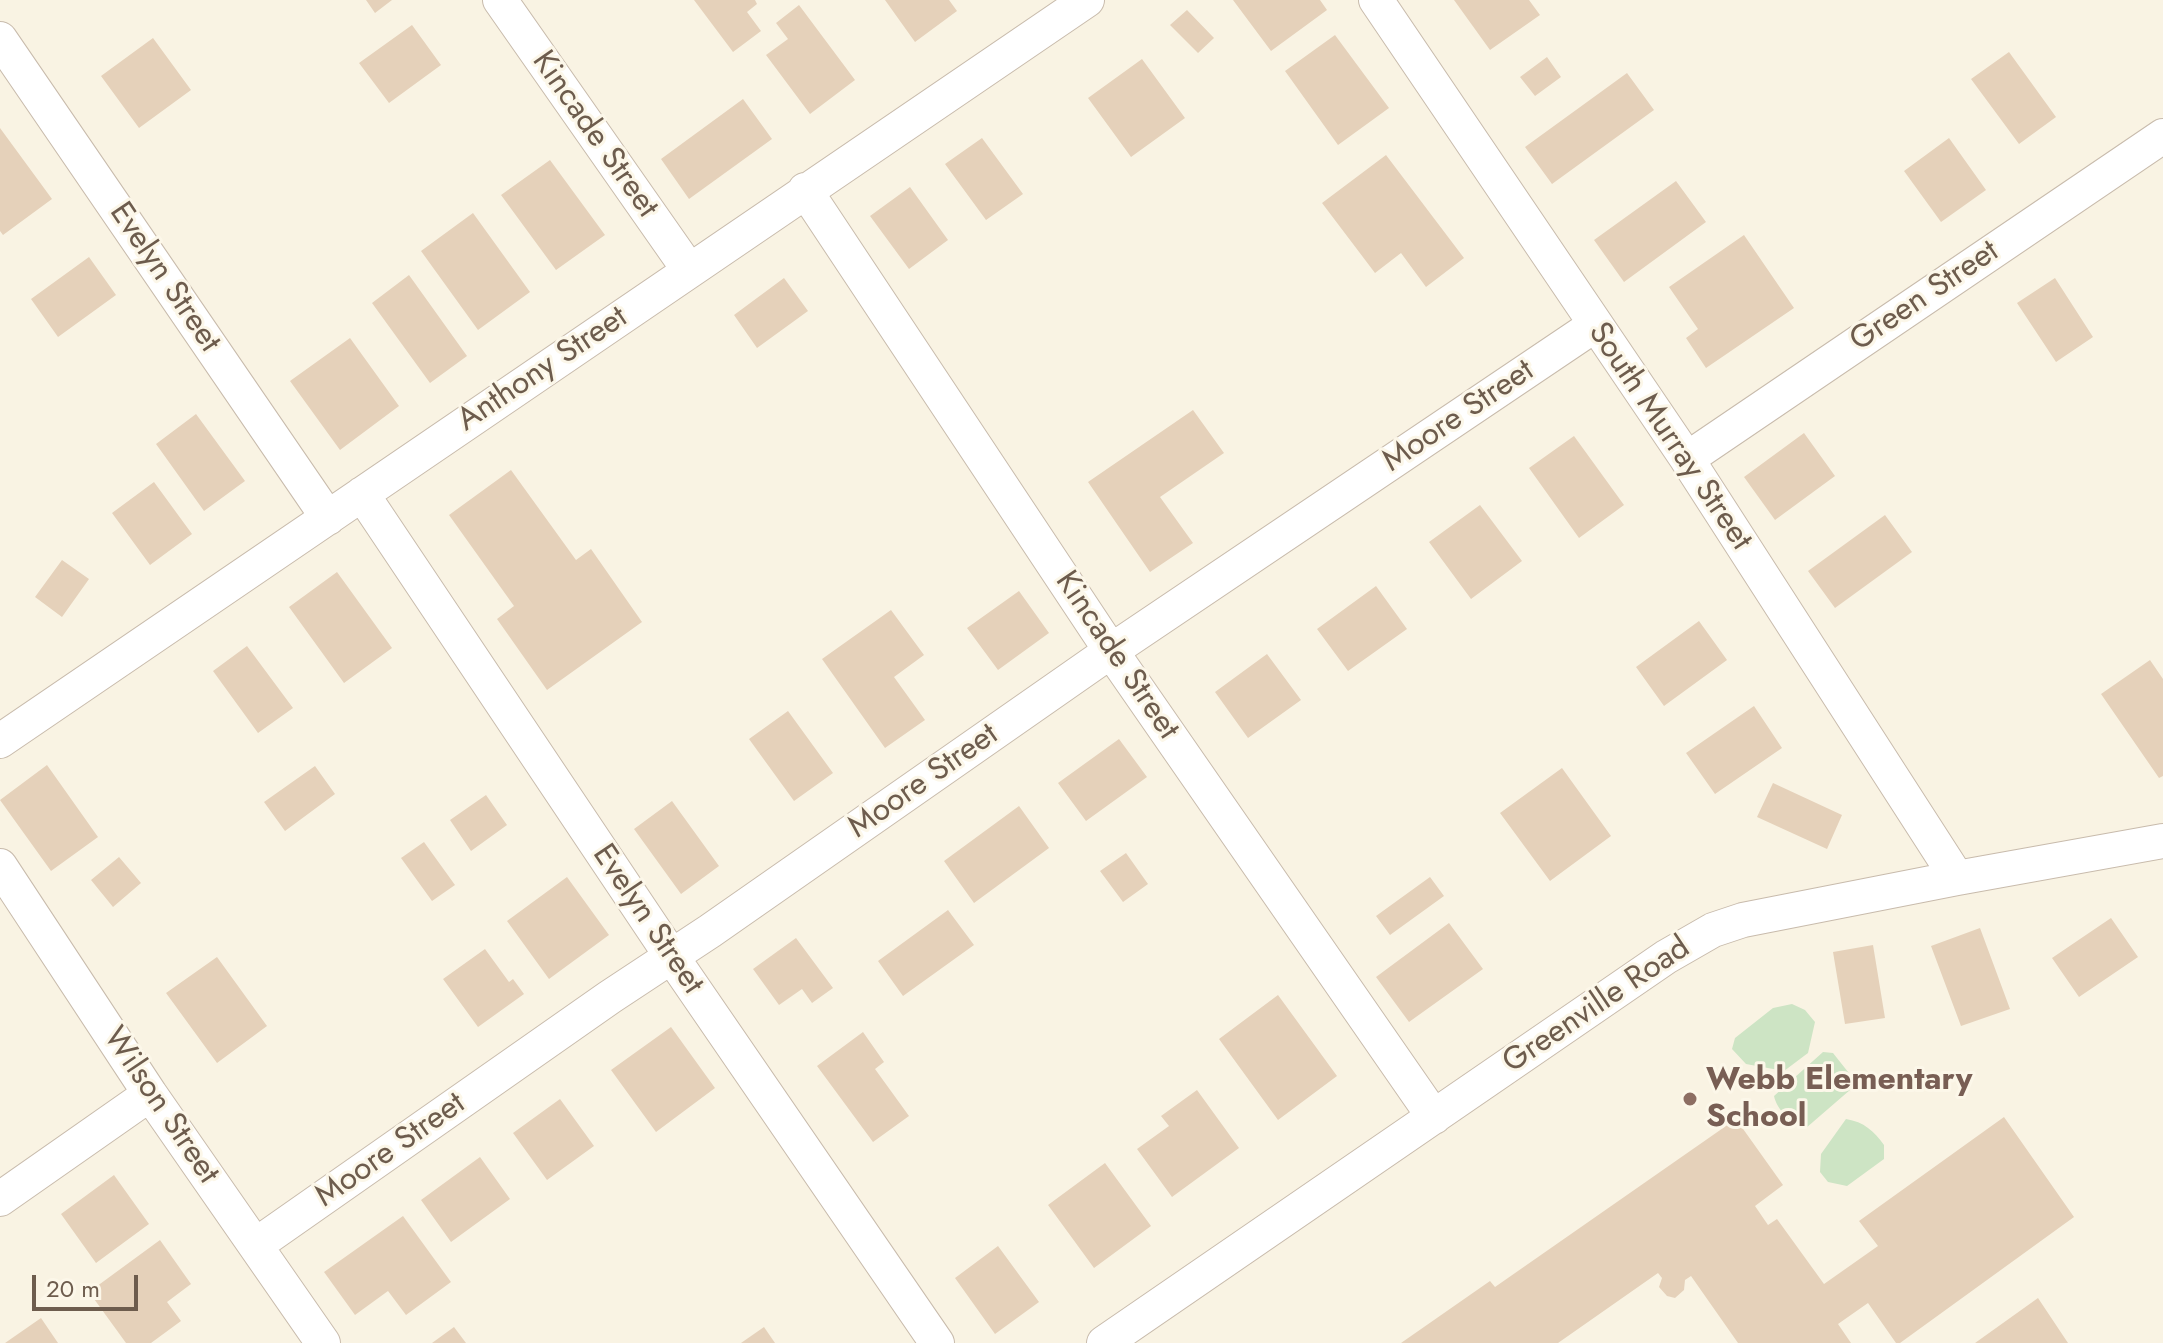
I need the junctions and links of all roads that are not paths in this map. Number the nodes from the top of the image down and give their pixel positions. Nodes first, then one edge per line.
1 (500, 0) edge
2 (1087, 0) edge
3 (1376, 0) edge
4 (0, 39) edge
5 (2163, 136) edge
6 (805, 190) junction
7 (689, 270) junction
8 (1595, 325) junction
9 (1687, 459) junction
10 (362, 494) junction
11 (328, 518) junction
12 (1111, 651) junction
13 (0, 741) edge
14 (2163, 841) edge
15 (0, 866) edge
16 (1957, 878) junction
17 (672, 957) junction
18 (150, 1094) junction
19 (1434, 1117) junction
20 (0, 1199) edge
21 (256, 1245) junction
22 (1114, 1340) edge
23 (323, 1343) edge
24 (937, 1343) edge

1 - 7 street, Kincade Street
2 - 6 street, Anthony Street
3 - 8 street, South Murray Street
4 - 11 street, Evelyn Street
5 - 9 street, Green Street
6 - 7 street, Anthony Street
6 - 12 street, Kincade Street
7 - 10 street, Anthony Street
8 - 9 street, South Murray Street
8 - 12 street, Moore Street
9 - 16 street, South Murray Street
10 - 11 street, Anthony Street
10 - 17 street, Evelyn Street
11 - 13 street, Anthony Street
12 - 17 street, Moore Street
12 - 19 street, Kincade Street
14 - 16 street, Greenville Road
15 - 18 street, Wilson Street
16 - 19 street, Greenville Road
17 - 21 street, Moore Street
17 - 24 street, Evelyn Street
18 - 20 street
18 - 21 street, Wilson Street
19 - 22 street, Greenville Road
21 - 23 street, Wilson Street

